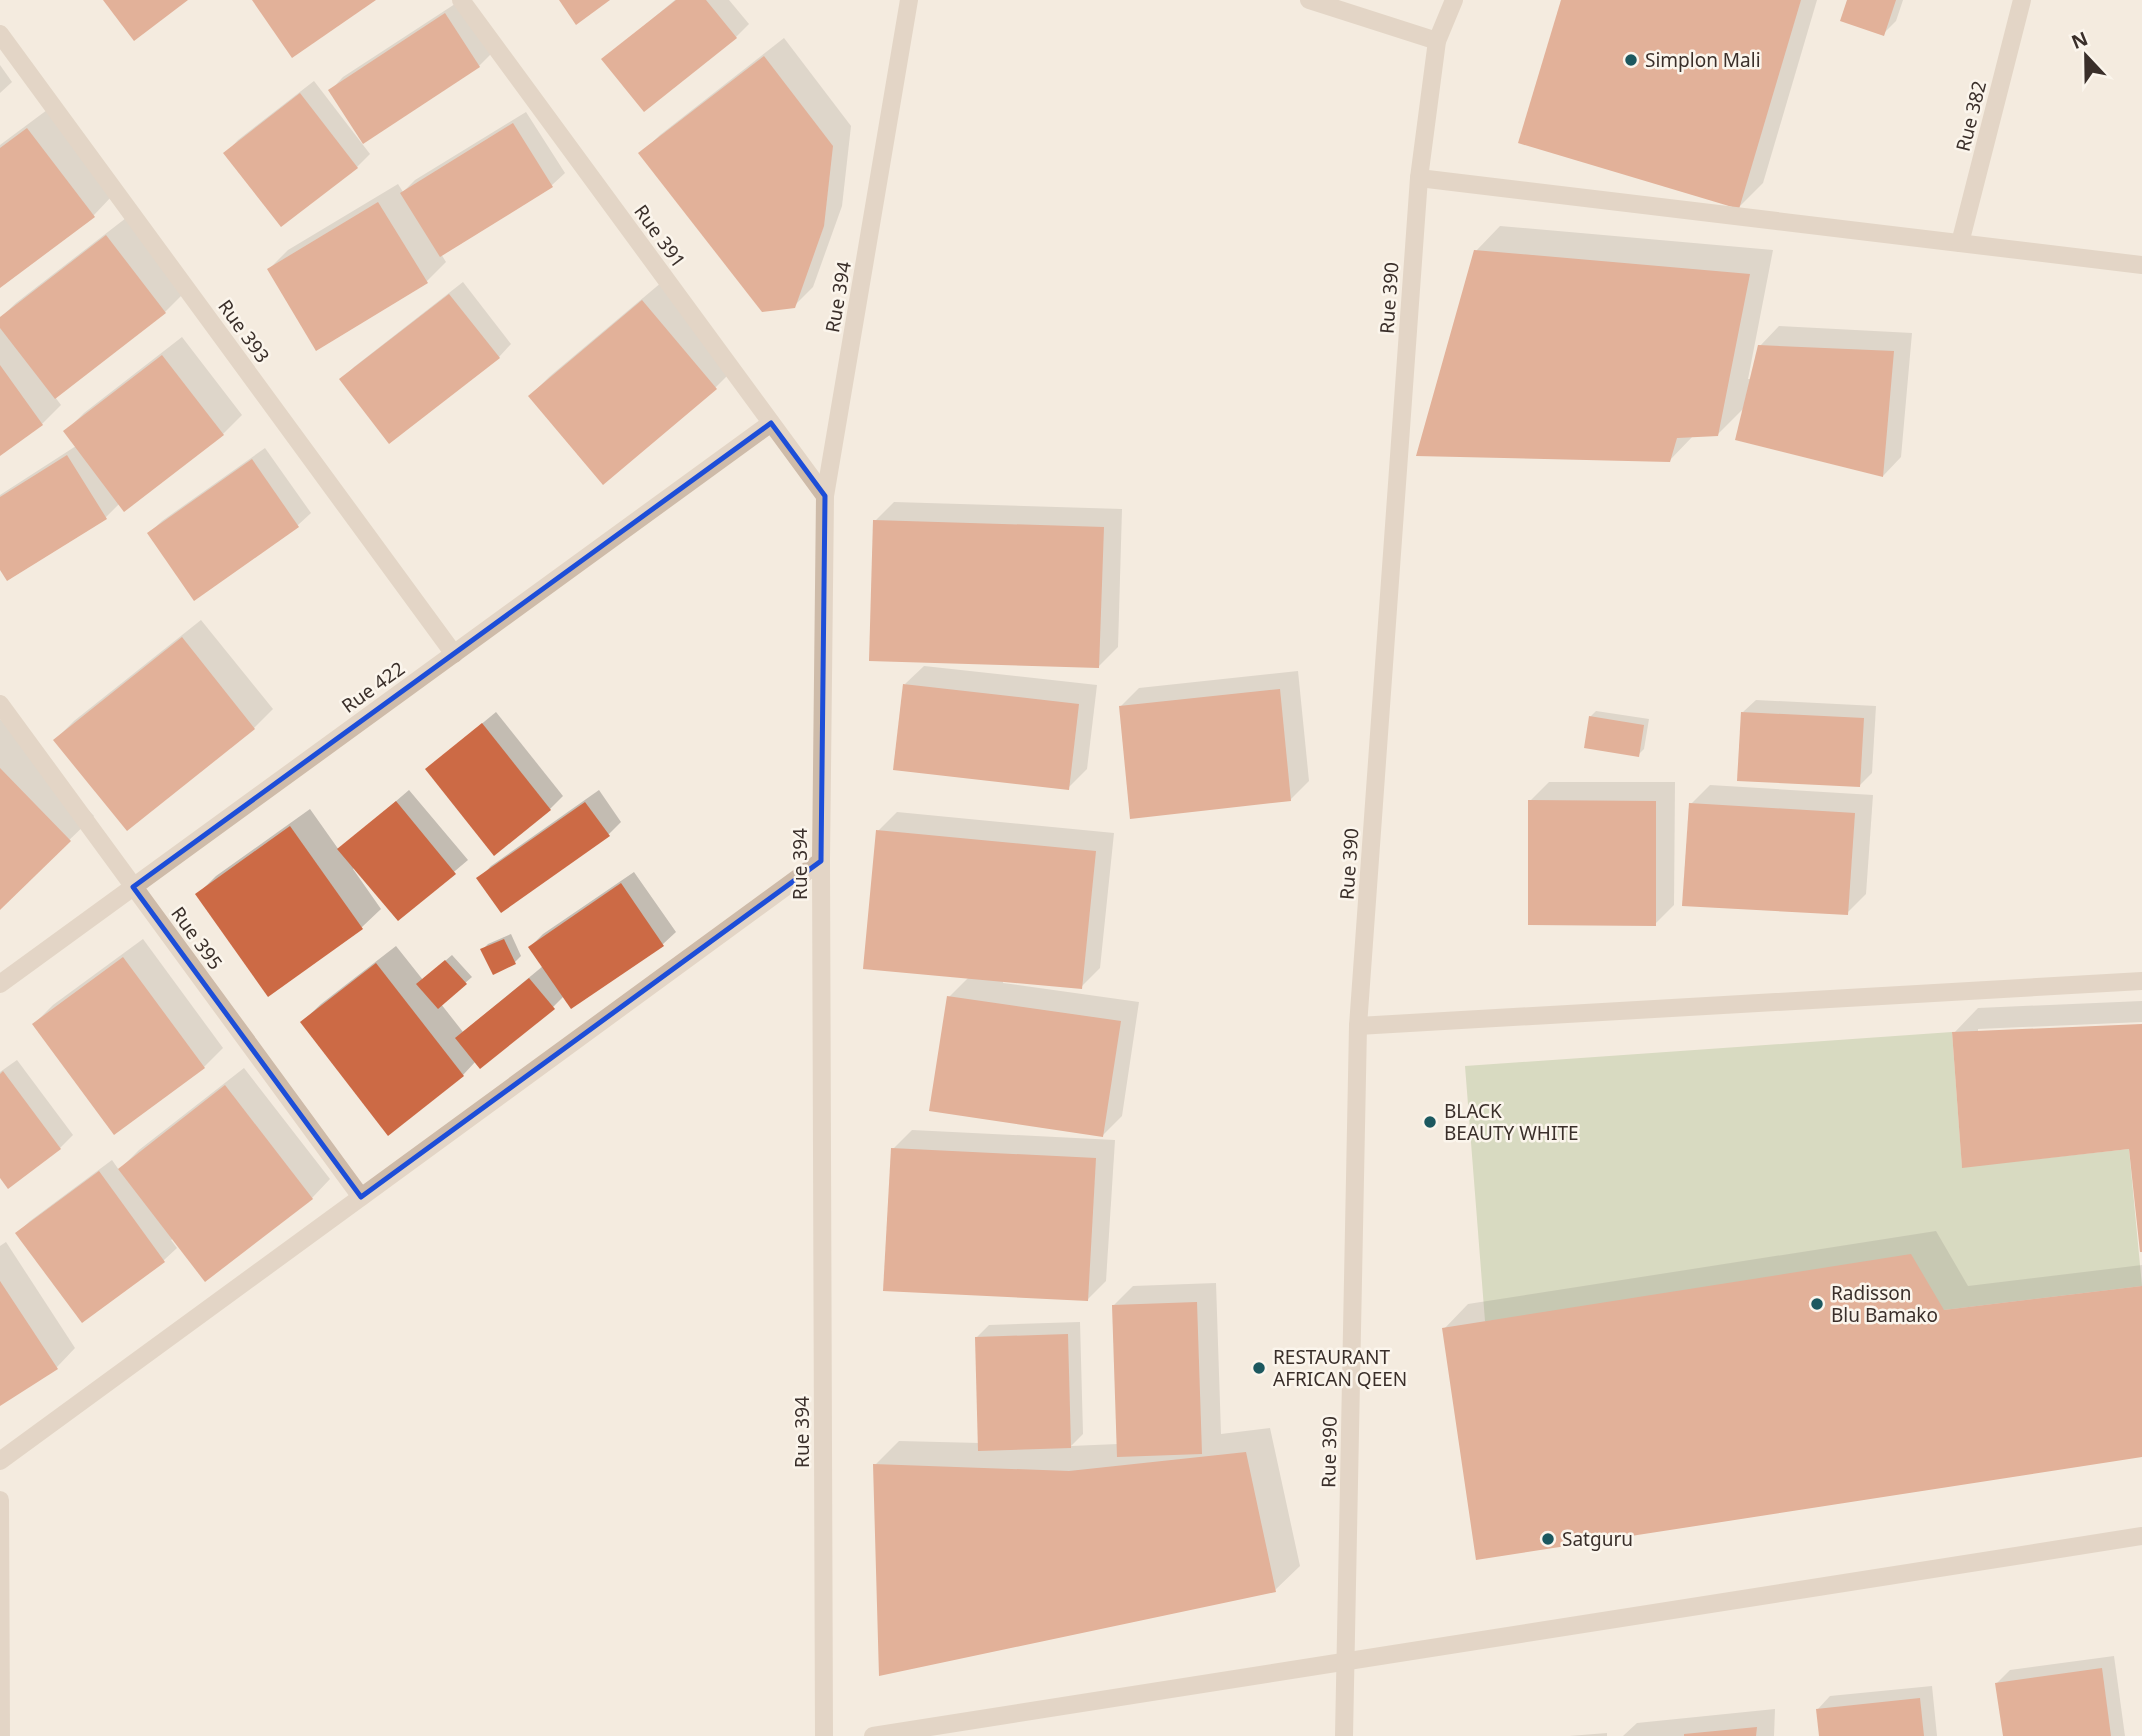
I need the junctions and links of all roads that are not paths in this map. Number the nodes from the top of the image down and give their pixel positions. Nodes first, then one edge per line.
1 (461, 0) edge
2 (909, 0) edge
3 (1309, 0) edge
4 (1454, 0) edge
5 (2022, 0) edge
6 (0, 34) edge
7 (1437, 41) junction
8 (1419, 178) junction
9 (1960, 243) junction
10 (2142, 265) edge
11 (771, 423) junction
12 (825, 496) junction
13 (454, 654) junction
14 (0, 704) edge
15 (821, 861) junction
16 (133, 887) junction
17 (2142, 981) edge
18 (0, 984) edge
19 (1358, 1026) junction
20 (361, 1197) junction
21 (0, 1461) edge
22 (0, 1500) edge
23 (2142, 1536) edge
24 (1345, 1661) junction
25 (1, 1736) edge
26 (824, 1736) edge
27 (873, 1736) edge
28 (1344, 1736) edge

1 - 11 street, Rue 391
2 - 12 street, Rue 394
3 - 7 street
4 - 7 street, Rue 390
5 - 9 street, Rue 382
6 - 13 street, Rue 393
7 - 8 street, Rue 390
8 - 9 street
8 - 19 street, Rue 390
9 - 10 street
11 - 12 street, Rue 391
11 - 13 street, Rue 422
12 - 15 street, Rue 394
13 - 16 street, Rue 422
14 - 16 street, Rue 395
15 - 20 street
15 - 26 street, Rue 394
16 - 18 street, Rue 422
16 - 20 street, Rue 395
17 - 19 street
19 - 24 street, Rue 390
20 - 21 street
22 - 25 street
23 - 24 street
24 - 27 street
24 - 28 street, Rue 390

